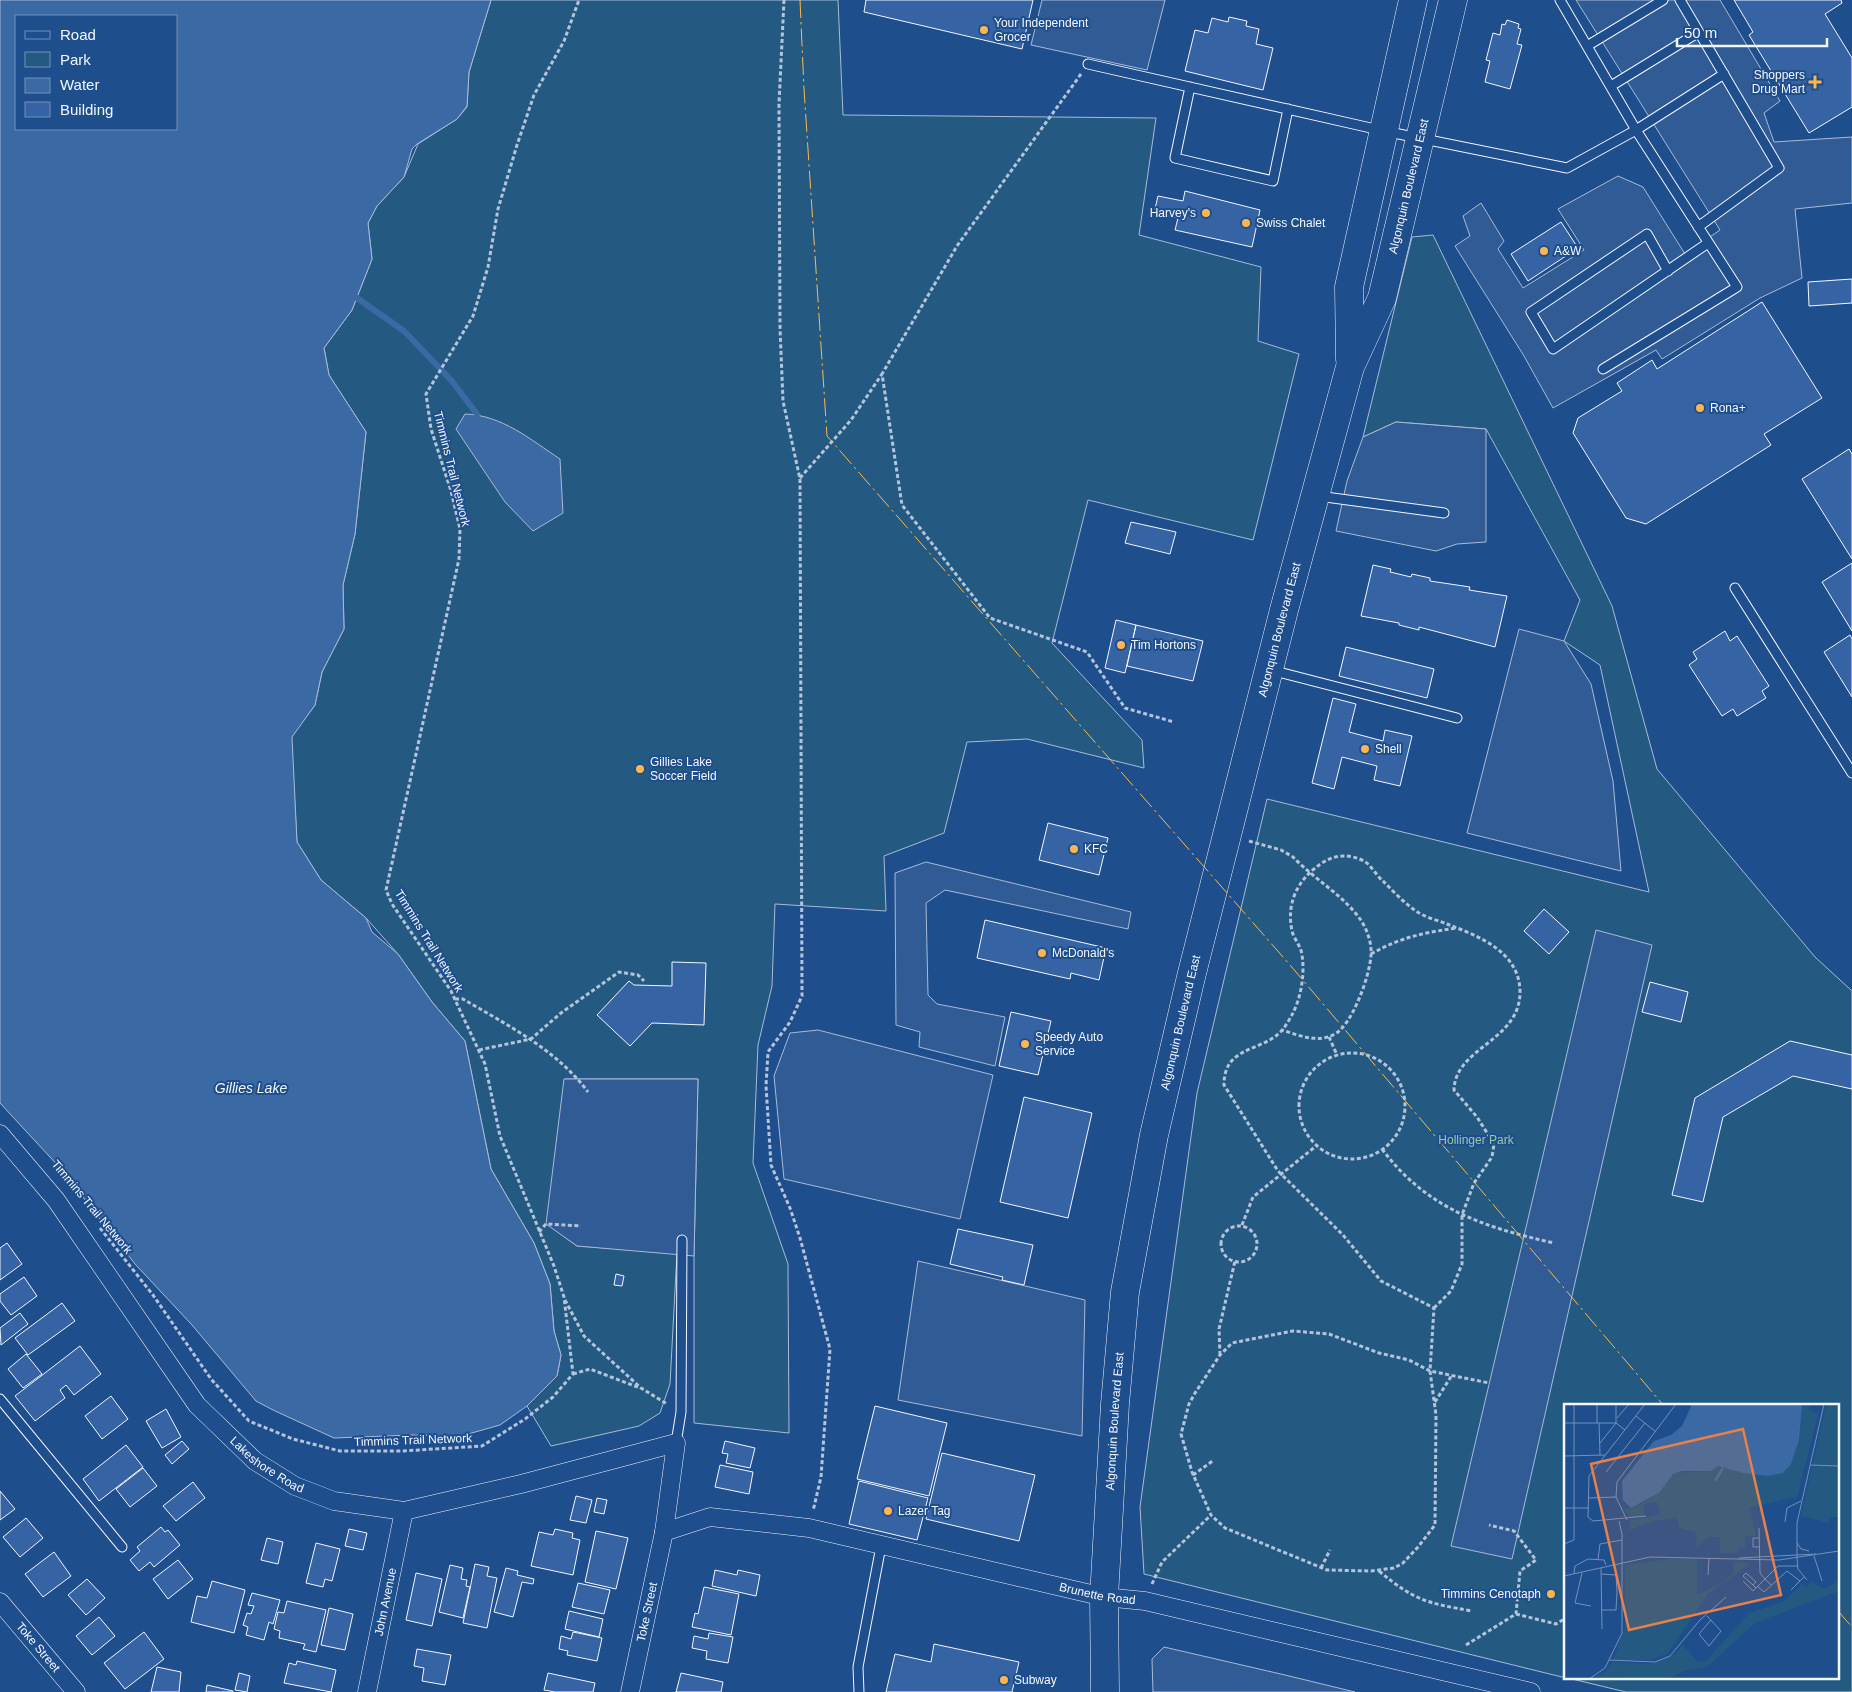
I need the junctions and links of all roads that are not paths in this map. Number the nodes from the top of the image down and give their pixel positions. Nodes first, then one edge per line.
1 (1413, 0) edge
2 (1453, 0) edge
3 (1560, 0) edge
4 (1664, 0) edge
5 (1680, 0) edge
6 (1699, 32) junction
7 (1587, 46) junction
8 (1088, 64) road end
9 (1724, 74) junction
10 (1611, 86) junction
11 (1190, 87) junction
12 (1288, 109) junction
13 (1636, 130) junction
14 (1384, 131) junction
15 (1420, 138) junction
16 (1698, 227) junction
17 (1708, 243) junction
18 (1668, 271) junction
19 (1350, 367) junction
20 (1603, 369) dead end
21 (1315, 495) junction
22 (1444, 513) dead end
23 (1735, 588) dead end
24 (1269, 669) junction
25 (1457, 718) dead end
26 (1852, 773) edge
27 (0, 1134) edge
28 (682, 1240) dead end
29 (0, 1399) edge
30 (676, 1443) junction
31 (404, 1511) junction
32 (664, 1532) junction
33 (881, 1546) junction
34 (122, 1547) dead end
35 (1104, 1597) junction
36 (0, 1602) edge
37 (76, 1692) edge
38 (367, 1692) edge
39 (630, 1692) edge
40 (859, 1692) edge
41 (1105, 1692) edge
42 (1531, 1692) edge

1 - 14 main road, Algonquin Boulevard East
2 - 15 main road, Algonquin Boulevard East
3 - 7 lane
4 - 7 lane
5 - 6 lane
6 - 9 lane
6 - 10 lane
7 - 10 lane
8 - 11 lane
9 - 13 lane
9 - 16 lane
10 - 13 lane
11 - 12 lane
11 - 12 lane
12 - 14 lane
13 - 15 lane
13 - 16 lane
14 - 15 lane
14 - 19 main road, Algonquin Boulevard East
15 - 19 main road, Algonquin Boulevard East
16 - 17 lane
17 - 18 lane
17 - 20 lane
18 - 18 lane
19 - 21 main road, Algonquin Boulevard East
21 - 22 lane
21 - 24 main road, Algonquin Boulevard East
23 - 26 lane
24 - 25 lane
24 - 35 main road, Algonquin Boulevard East
27 - 31 street, Lakeshore Road
28 - 30 lane
29 - 34 lane
30 - 31 street, Lakeshore Road
30 - 32 street, Toke Street
31 - 38 street, John Avenue
32 - 33 street, Brunette Road
32 - 39 street, Toke Street
33 - 35 street, Brunette Road
33 - 40 lane
35 - 41 main road, Algonquin Boulevard East
35 - 42 street, Brunette Road
36 - 37 street, Toke Street

